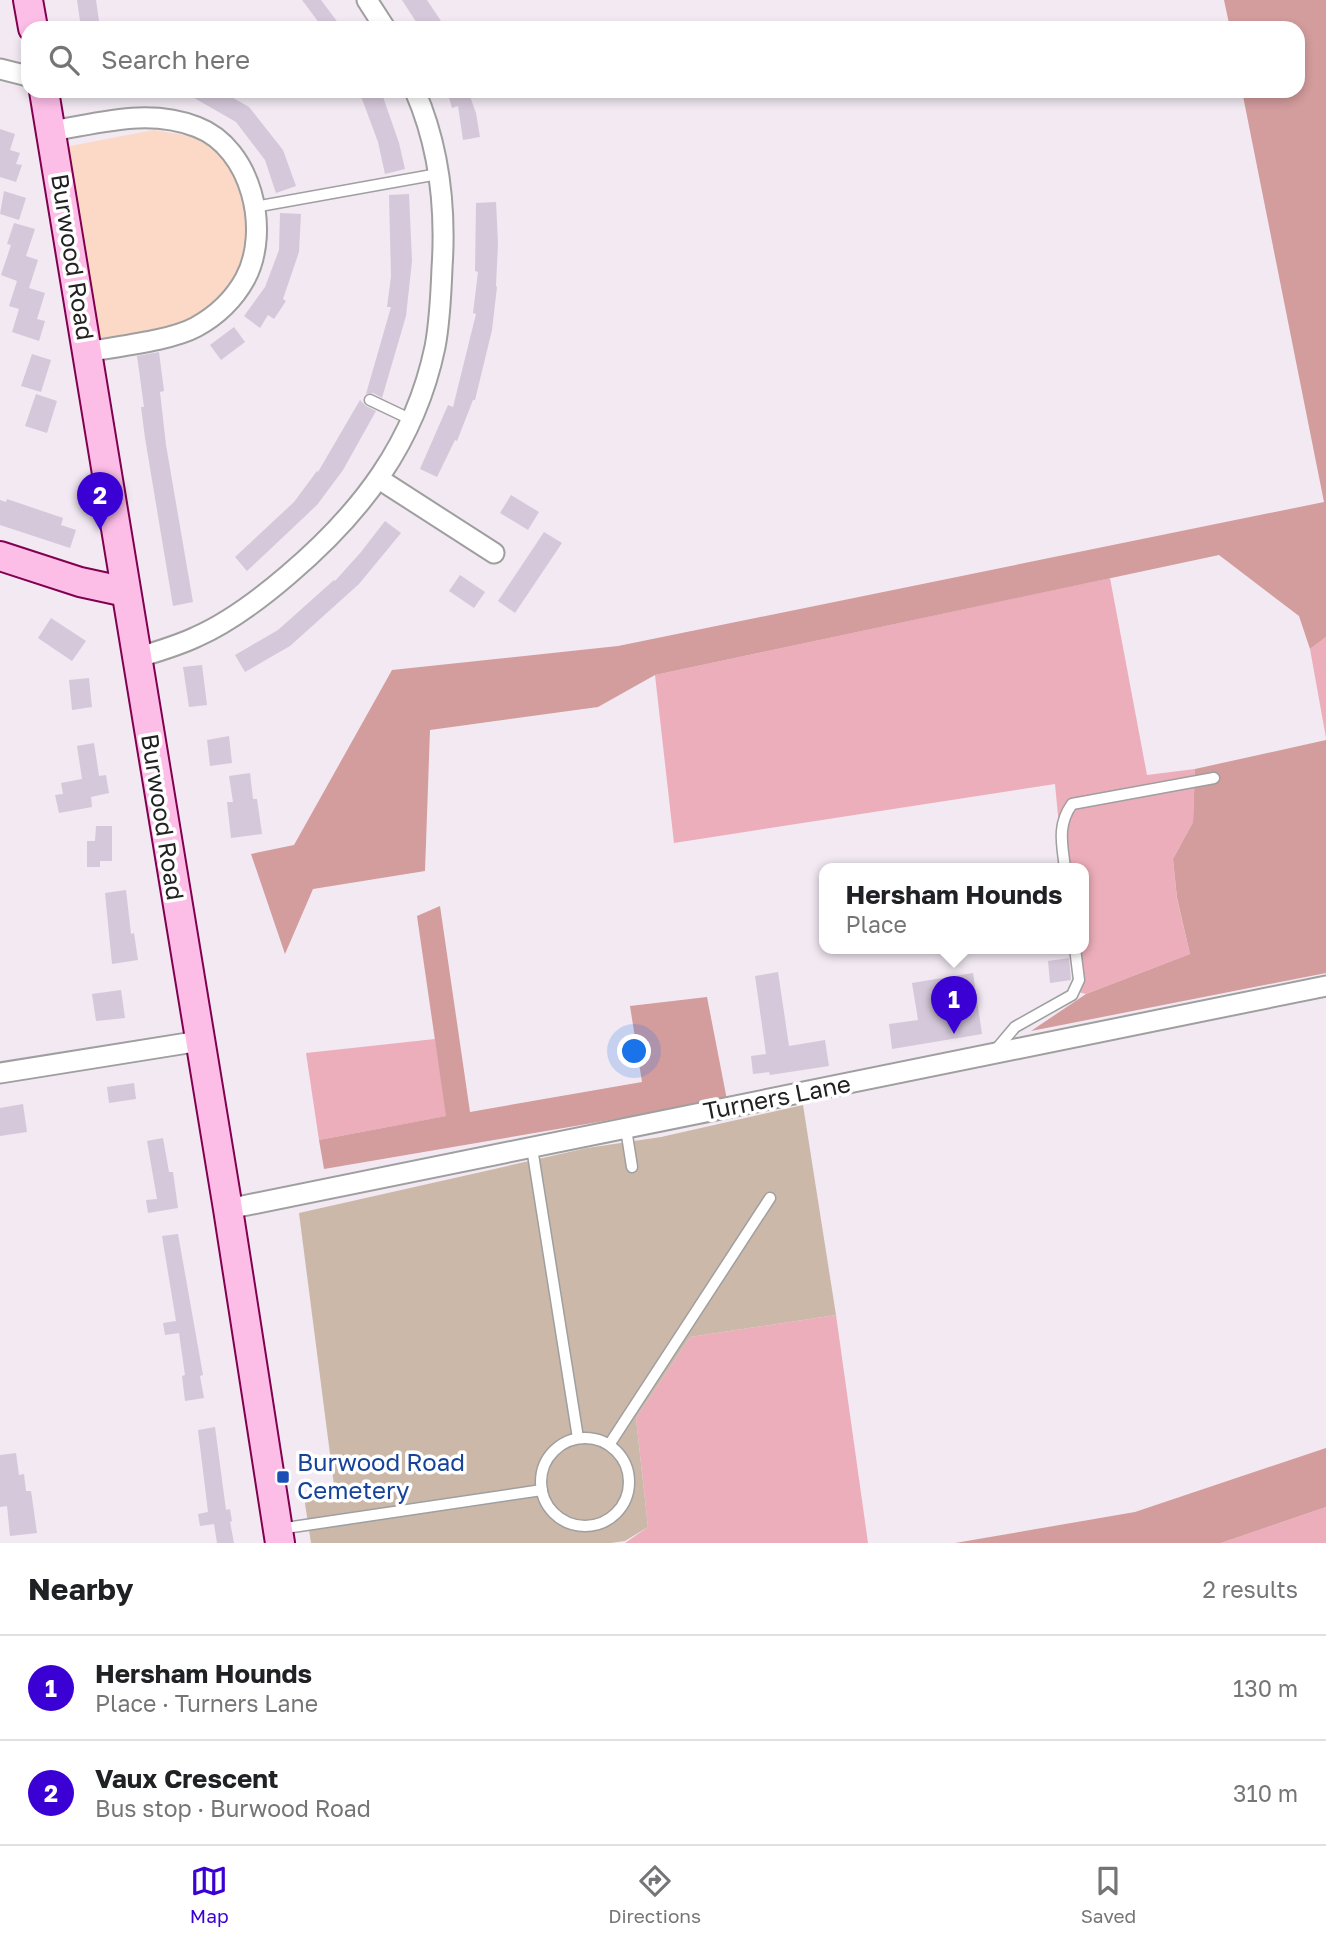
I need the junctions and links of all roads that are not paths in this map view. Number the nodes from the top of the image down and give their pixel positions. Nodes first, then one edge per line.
1 (28, 0) edge
2 (367, 0) edge
3 (32, 21) edge
4 (380, 21) edge
5 (0, 69) edge
6 (21, 74) edge
7 (45, 98) edge
8 (418, 98) edge
9 (51, 131) junction
10 (438, 174) junction
11 (254, 206) junction
12 (87, 352) junction
13 (370, 400) dead end
14 (410, 419) junction
15 (379, 479) junction
16 (494, 552) dead end
17 (0, 556) edge
18 (126, 592) junction
19 (136, 658) junction
20 (1214, 778) dead end
21 (1064, 863) edge
22 (1076, 954) edge
23 (1326, 986) edge
24 (200, 1041) junction
25 (991, 1055) junction
26 (0, 1073) edge
27 (626, 1129) junction
28 (532, 1148) junction
29 (632, 1167) dead end
30 (770, 1199) dead end
31 (228, 1209) junction
32 (578, 1438) junction
33 (609, 1445) junction
34 (542, 1490) junction
35 (279, 1536) edge

1 - 3 street
2 - 4 street
5 - 6 street
7 - 9 street, Burwood Road
8 - 10 street
9 - 11 street
9 - 12 street, Burwood Road
10 - 11 lane
10 - 14 street
11 - 12 street
12 - 18 street, Burwood Road
13 - 14 lane
14 - 15 street
15 - 16 street
15 - 19 street
17 - 18 street
18 - 19 street, Burwood Road
19 - 24 street, Burwood Road
20 - 21 lane
22 - 25 lane
23 - 25 street, Turners Lane
24 - 26 street
24 - 31 street, Burwood Road
25 - 27 street, Turners Lane
27 - 28 street, Turners Lane
27 - 29 lane
28 - 31 street, Turners Lane
28 - 32 lane
30 - 33 lane
31 - 35 street, Burwood Road
32 - 33 lane
32 - 34 lane
33 - 34 lane
34 - 35 lane

